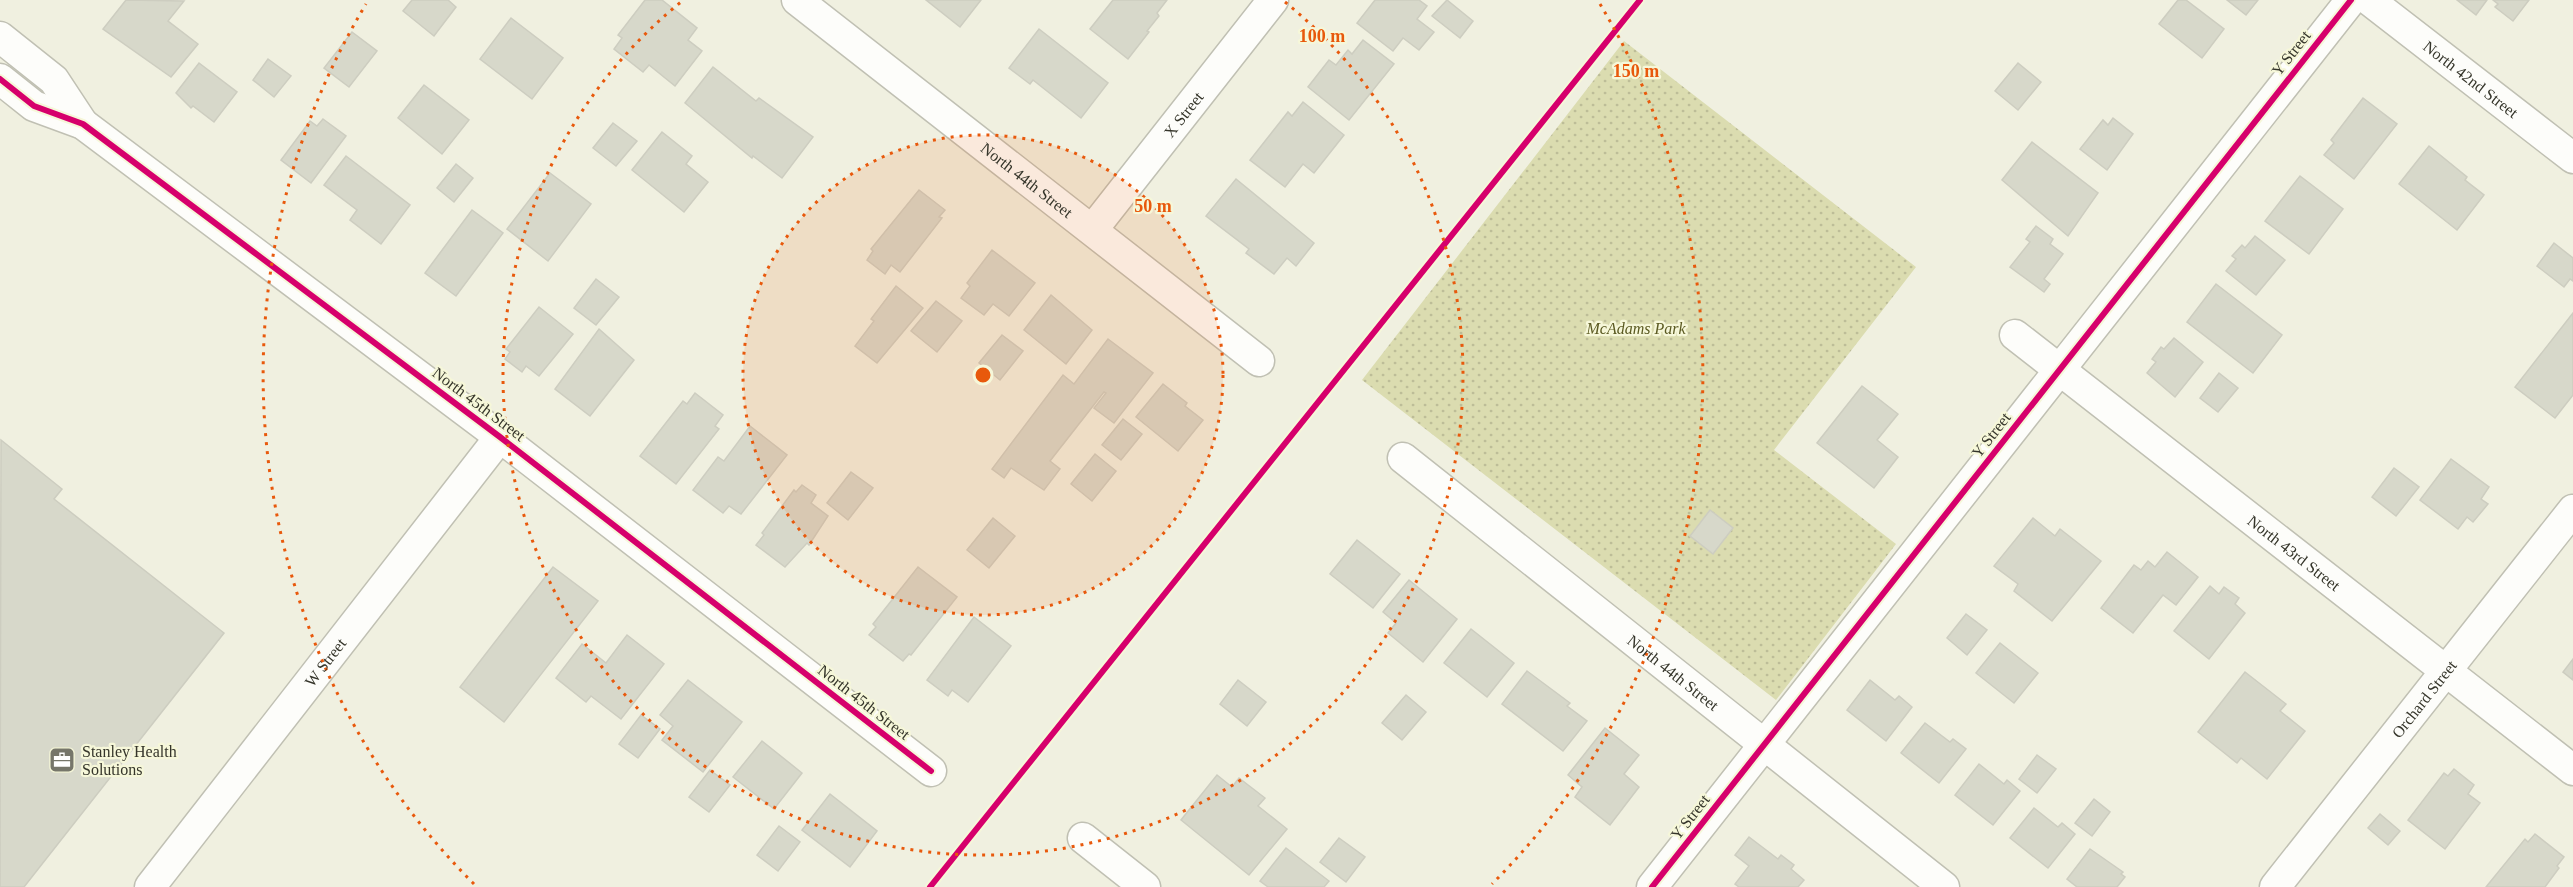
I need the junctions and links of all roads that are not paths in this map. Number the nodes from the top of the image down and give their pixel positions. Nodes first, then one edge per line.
1 (797, 0) edge
2 (1273, 0) edge
3 (2350, 0) edge
4 (2369, 0) edge
5 (0, 37) edge
6 (0, 79) edge
7 (83, 124) junction
8 (2573, 158) edge
9 (1094, 229) junction
10 (2015, 334) dead end
11 (1258, 361) dead end
12 (2060, 370) junction
13 (500, 437) junction
14 (1403, 458) dead end
15 (2573, 510) edge
16 (2446, 671) junction
17 (1763, 746) junction
18 (2573, 770) edge
19 (931, 771) dead end
20 (1083, 838) dead end
21 (150, 887) edge
22 (1145, 887) edge
23 (1652, 887) edge
24 (1944, 887) edge
25 (2275, 887) edge

1 - 9 street, North 44th Street
2 - 9 street, X Street
3 - 12 street, Y Street
4 - 8 street, North 42nd Street
5 - 7 street, North 45th Street
6 - 7 street, North 45th Street
7 - 13 street, North 45th Street
9 - 11 street, North 44th Street
10 - 12 street, North 43rd Street
12 - 16 street, North 43rd Street
12 - 17 street, Y Street
13 - 19 street, North 45th Street
13 - 21 street, W Street
14 - 17 street, North 44th Street
15 - 16 street, Orchard Street
16 - 18 street, North 43rd Street
16 - 25 street, Orchard Street
17 - 23 street, Y Street
17 - 24 street, North 44th Street
20 - 22 street

